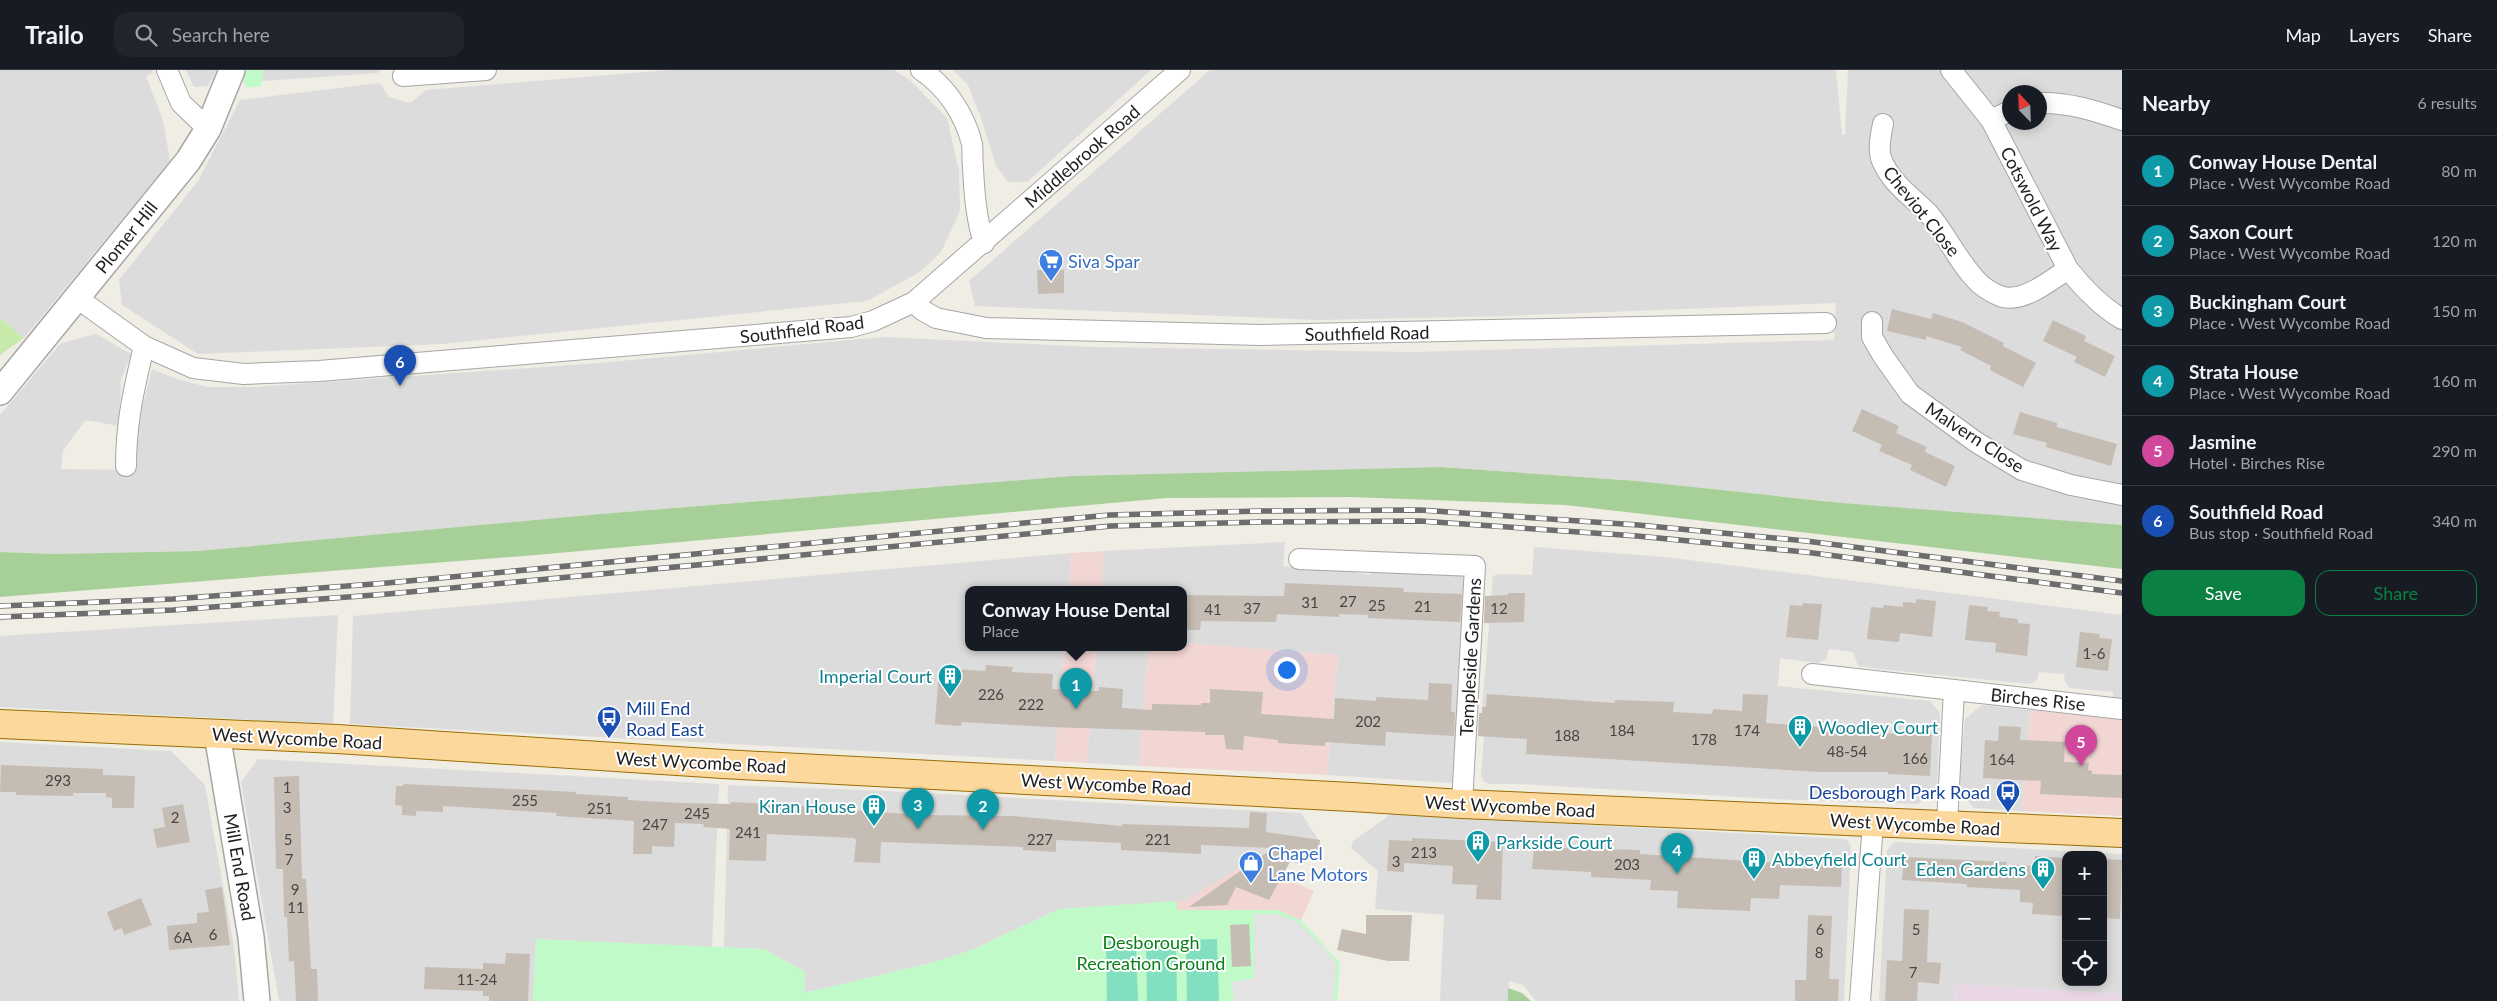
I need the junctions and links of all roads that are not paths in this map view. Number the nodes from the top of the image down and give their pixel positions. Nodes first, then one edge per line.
1 (167, 70) edge
2 (232, 70) edge
3 (486, 70) edge
4 (921, 70) edge
5 (1180, 70) edge
6 (1951, 70) edge
7 (403, 76) dead end
8 (2047, 103) edge
9 (2002, 115) edge
10 (1991, 120) junction
11 (2122, 120) edge
12 (1883, 124) dead end
13 (208, 129) junction
14 (984, 243) junction
15 (2068, 269) junction
16 (77, 298) junction
17 (914, 302) junction
18 (2122, 319) edge
19 (1872, 322) dead end
20 (1826, 324) dead end
21 (144, 346) junction
22 (1, 390) edge
23 (126, 466) dead end
24 (2122, 495) edge
25 (1299, 559) dead end
26 (1812, 674) dead end
27 (1954, 690) junction
28 (2122, 709) edge
29 (0, 724) edge
30 (217, 734) junction
31 (1462, 804) junction
32 (1873, 822) junction
33 (1947, 824) junction
34 (2122, 834) edge
35 (257, 1001) edge
36 (1860, 1001) edge

1 - 13 street
2 - 13 street, Plomer Hill
3 - 7 street
4 - 14 street
5 - 14 street, Middlebrook Road
6 - 10 street, Cotswold Way
8 - 11 street
9 - 10 street
10 - 15 street, Cotswold Way
12 - 15 street, Cheviot Close
13 - 16 street, Plomer Hill
14 - 17 street, Southfield Road
15 - 18 street, Cotswold Way
16 - 21 street, Southfield Road
16 - 22 street, Plomer Hill
17 - 20 street, Southfield Road
17 - 21 street, Southfield Road
19 - 24 street, Malvern Close
21 - 23 street
25 - 31 street, Templeside Gardens
26 - 27 street, Birches Rise
27 - 28 street, Birches Rise
27 - 33 street
29 - 30 main road, West Wycombe Road
30 - 31 main road, West Wycombe Road
30 - 35 street, Mill End Road
31 - 32 main road, West Wycombe Road
32 - 33 main road, West Wycombe Road
32 - 36 street
33 - 34 main road, West Wycombe Road

